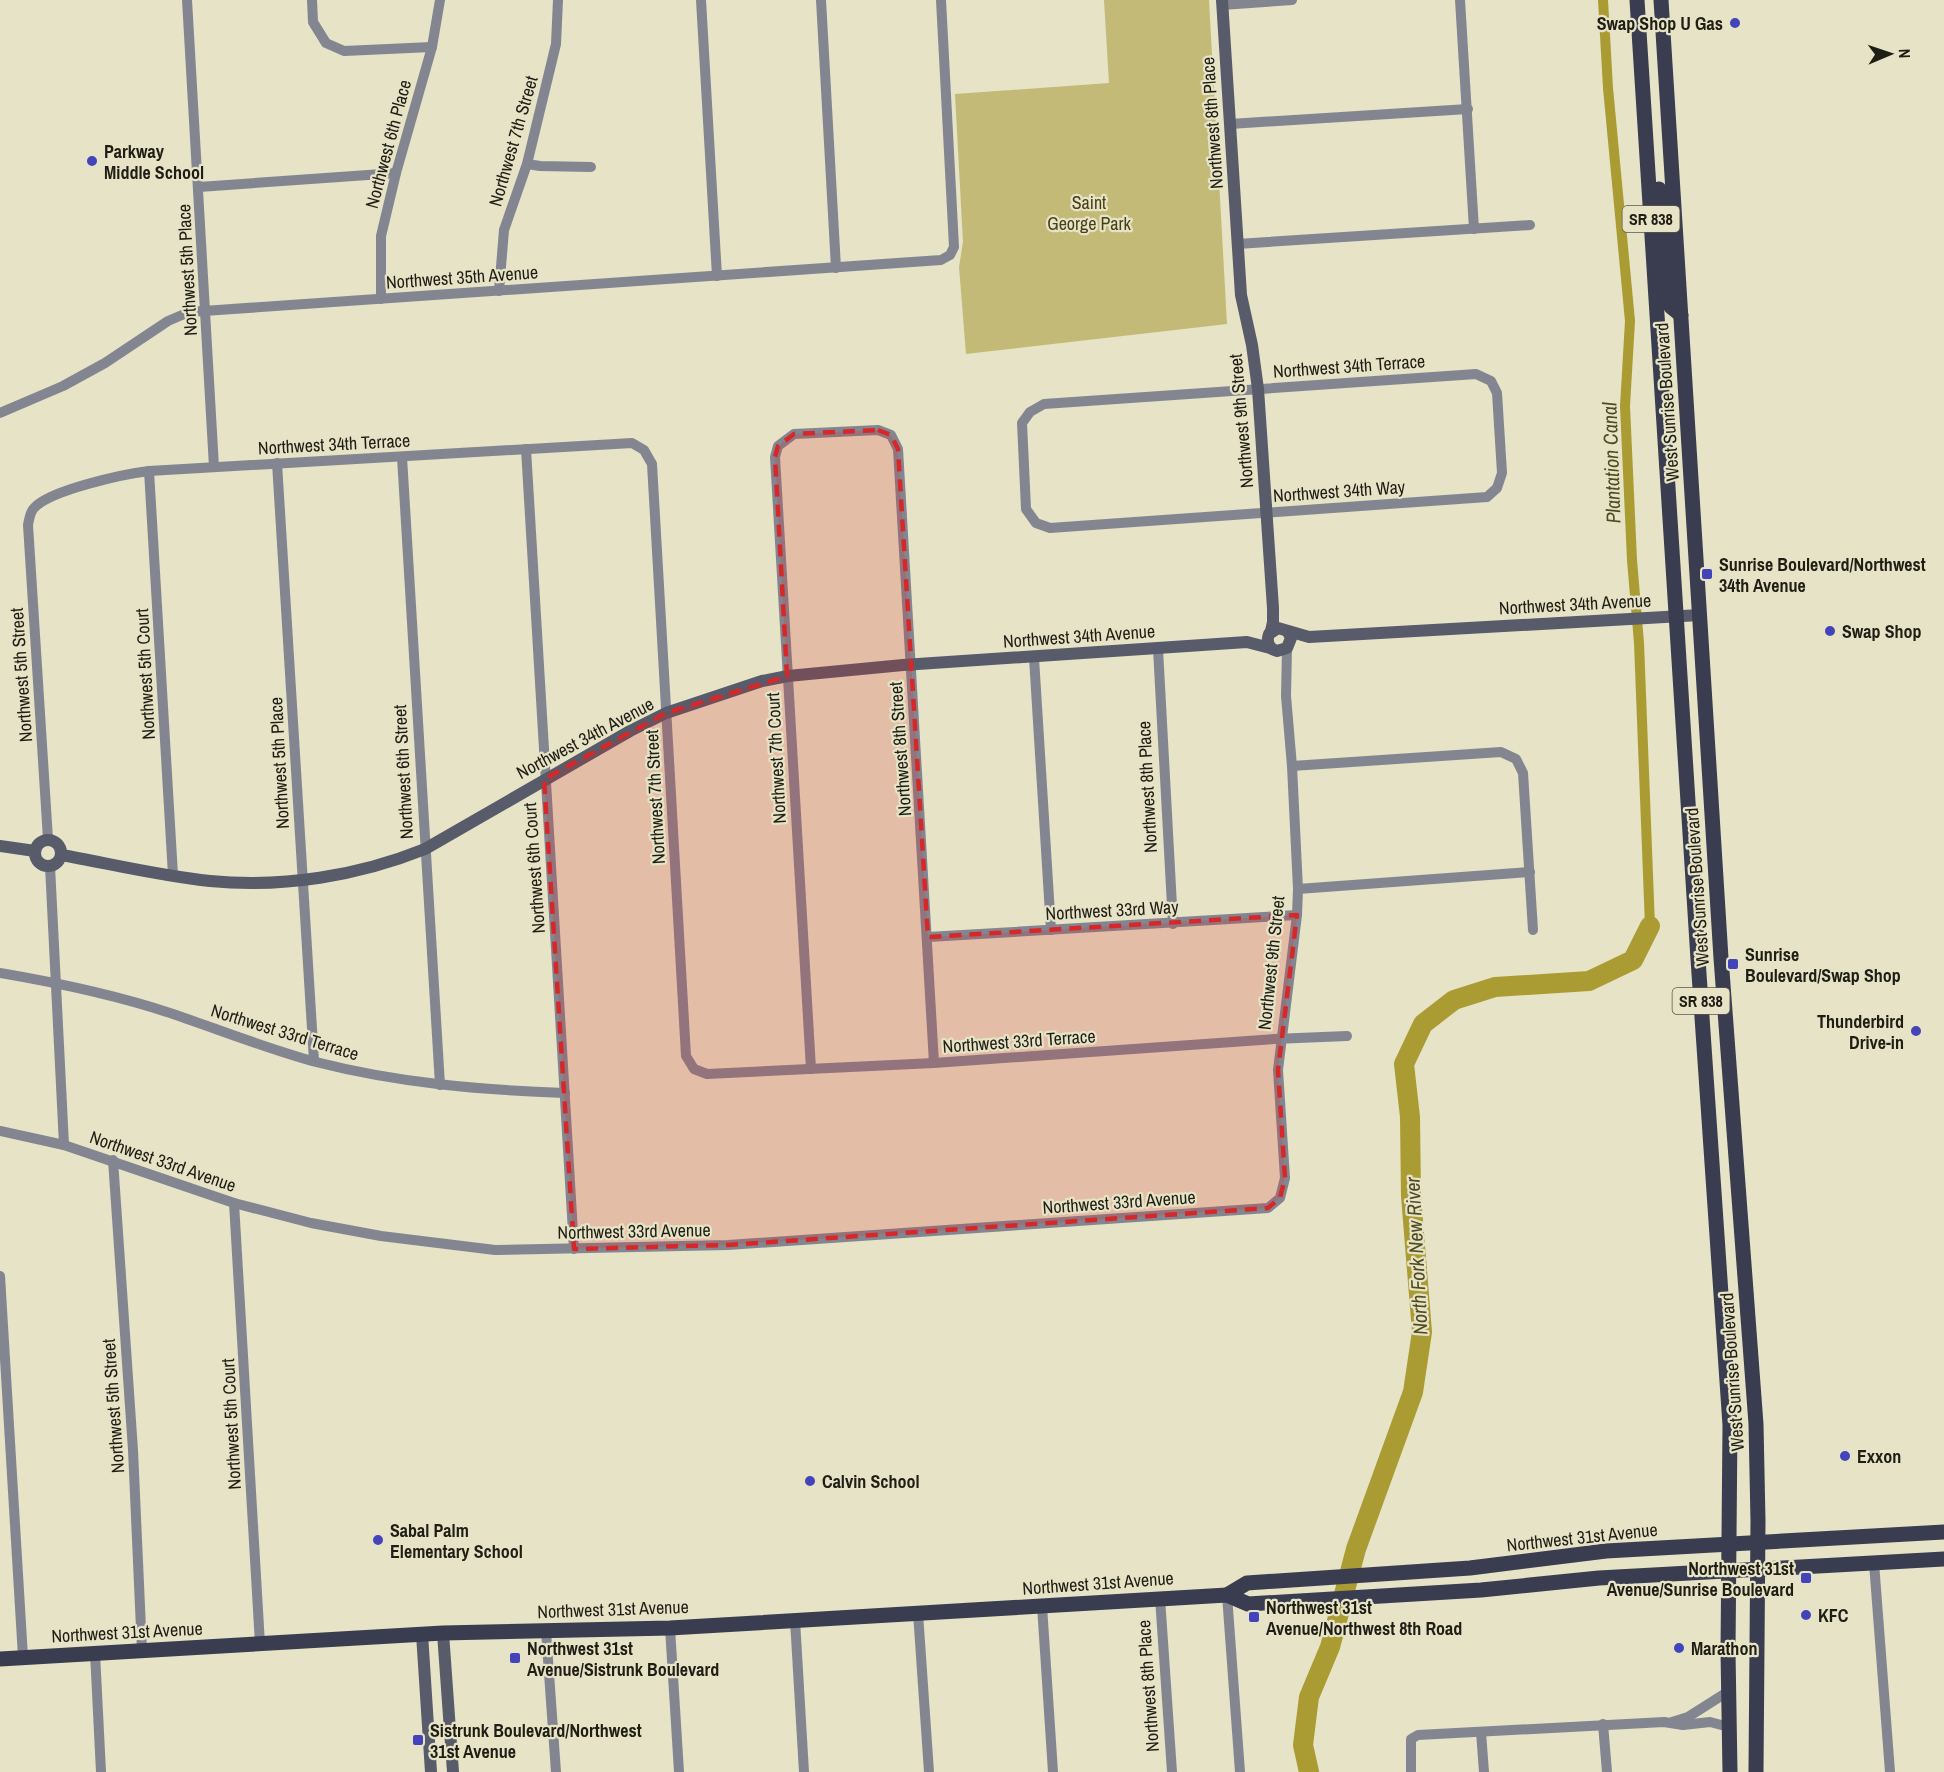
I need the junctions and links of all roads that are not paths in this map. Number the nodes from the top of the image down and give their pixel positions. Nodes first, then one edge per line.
1 (188, 0) edge
2 (312, 0) edge
3 (440, 0) edge
4 (558, 0) edge
5 (701, 0) edge
6 (821, 0) edge
7 (941, 0) edge
8 (1292, 0) edge
9 (1460, 0) edge
10 (1637, 0) edge
11 (1661, 0) edge
12 (1222, 2) edge
13 (432, 47) junction
14 (1468, 109) junction
15 (1230, 124) junction
16 (1646, 139) junction
17 (527, 164) junction
18 (591, 167) dead end
19 (396, 173) junction
20 (199, 187) junction
21 (1530, 225) dead end
22 (1474, 229) junction
23 (1237, 244) junction
24 (836, 268) junction
25 (717, 276) junction
26 (499, 291) junction
27 (381, 299) junction
28 (206, 310) junction
29 (1681, 315) junction
30 (1258, 389) junction
31 (0, 412) edge
32 (891, 435) joint
33 (526, 449) junction
34 (644, 450) joint
35 (402, 457) junction
36 (277, 463) junction
37 (214, 467) junction
38 (149, 471) junction
39 (1497, 488) joint
40 (32, 509) joint
41 (1266, 513) junction
42 (1036, 523) joint
43 (1272, 597) junction
44 (1700, 615) junction
45 (1676, 616) junction
46 (1286, 631) junction
47 (1270, 632) junction
48 (1309, 638) junction
49 (1247, 642) junction
50 (1288, 647) junction
51 (1158, 649) junction
52 (1272, 649) junction
53 (1034, 658) junction
54 (911, 665) junction
55 (788, 676) junction
56 (1286, 696) junction
57 (666, 714) junction
58 (1292, 766) junction
59 (544, 779) junction
60 (48, 839) junction
61 (0, 846) edge
62 (425, 849) junction
63 (35, 850) junction
64 (62, 855) junction
65 (51, 866) junction
66 (1530, 872) junction
67 (173, 875) junction
68 (302, 880) junction
69 (1298, 889) junction
70 (1297, 915) junction
71 (1173, 924) junction
72 (1051, 930) junction
73 (1533, 930) dead end
74 (928, 937) junction
75 (0, 973) edge
76 (57, 982) junction
77 (1347, 1036) dead end
78 (1281, 1039) junction
79 (314, 1061) junction
80 (934, 1063) junction
81 (694, 1069) joint
82 (811, 1069) junction
83 (440, 1085) junction
84 (565, 1093) junction
85 (0, 1131) edge
86 (64, 1145) junction
87 (113, 1160) junction
88 (1280, 1198) joint
89 (234, 1203) junction
90 (574, 1249) junction
91 (0, 1276) edge
92 (1944, 1532) edge
93 (1757, 1542) junction
94 (1728, 1544) junction
95 (1944, 1559) edge
96 (1874, 1563) junction
97 (1470, 1568) junction
98 (1757, 1569) junction
99 (1728, 1570) junction
100 (1440, 1593) junction
101 (1227, 1595) junction
102 (1160, 1598) junction
103 (1042, 1606) junction
104 (918, 1613) junction
105 (795, 1620) junction
106 (670, 1628) junction
107 (546, 1631) junction
108 (443, 1633) junction
109 (422, 1634) junction
110 (260, 1644) junction
111 (142, 1651) junction
112 (95, 1653) junction
113 (23, 1657) junction
114 (0, 1659) edge
115 (1728, 1691) junction
116 (1669, 1723) junction
117 (1603, 1724) junction
118 (1729, 1727) junction
119 (1481, 1732) junction
120 (101, 1772) edge
121 (431, 1772) edge
122 (453, 1772) edge
123 (556, 1772) edge
124 (679, 1772) edge
125 (804, 1772) edge
126 (929, 1772) edge
127 (1053, 1772) edge
128 (1172, 1772) edge
129 (1240, 1772) edge
130 (1411, 1772) edge
131 (1484, 1772) edge
132 (1607, 1772) edge
133 (1730, 1772) edge
134 (1756, 1772) edge
135 (1890, 1772) edge

1 - 20 street, Northwest 5th Place
2 - 13 street
3 - 13 street, Northwest 6th Place
4 - 17 street, Northwest 7th Street
5 - 25 street
6 - 24 street
7 - 24 street, Northwest 35th Avenue
8 - 12 street
9 - 14 street
10 - 16 main road, West Sunrise Boulevard / SR 838
11 - 29 main road, West Sunrise Boulevard / SR 838
12 - 15 street, Northwest 8th Place
13 - 19 street, Northwest 6th Place
14 - 15 street
14 - 22 street
15 - 23 street, Northwest 8th Place
16 - 29 main road
16 - 45 main road, West Sunrise Boulevard / SR 838
17 - 18 street
17 - 26 street, Northwest 7th Street
19 - 20 street
19 - 27 street, Northwest 6th Place
20 - 28 street, Northwest 5th Place
21 - 22 street
22 - 23 street
23 - 30 street, Northwest 9th Street
24 - 25 street, Northwest 35th Avenue
25 - 26 street, Northwest 35th Avenue
26 - 27 street, Northwest 35th Avenue
27 - 28 street, Northwest 35th Avenue
28 - 31 street, Northwest 35th Avenue
28 - 37 street, Northwest 5th Place
29 - 44 main road, West Sunrise Boulevard / SR 838
30 - 39 street, Northwest 34th Terrace
30 - 41 street, Northwest 9th Street
30 - 42 street, Northwest 34th Terrace
32 - 54 street, Northwest 8th Street
32 - 55 street, Northwest 7th Court
33 - 34 street, Northwest 34th Terrace
33 - 35 street, Northwest 34th Terrace
33 - 59 street, Northwest 6th Court
34 - 57 street, Northwest 7th Street
35 - 36 street, Northwest 34th Terrace
35 - 62 street, Northwest 6th Street
36 - 37 street, Northwest 34th Terrace
36 - 68 street, Northwest 5th Place
37 - 38 street, Northwest 34th Terrace
38 - 40 street, Northwest 34th Terrace
38 - 67 street, Northwest 5th Court
39 - 41 street, Northwest 34th Way
40 - 60 street, Northwest 5th Street
41 - 42 street, Northwest 34th Way
41 - 43 street, Northwest 9th Street
43 - 46 street, Northwest 9th Street
43 - 47 street, Northwest 9th Street
44 - 45 street, Northwest 34th Avenue
44 - 93 main road, West Sunrise Boulevard / SR 838
45 - 48 street, Northwest 34th Avenue
45 - 94 main road, West Sunrise Boulevard / SR 838
46 - 47 street
46 - 48 street, Northwest 34th Avenue
46 - 50 street
47 - 49 street, Northwest 34th Avenue
47 - 52 street
48 - 50 street, Northwest 34th Avenue
49 - 51 street, Northwest 34th Avenue
49 - 52 street, Northwest 34th Avenue
50 - 52 street
50 - 56 street, Northwest 9th Street
51 - 53 street, Northwest 34th Avenue
51 - 71 street, Northwest 8th Place
52 - 56 street, Northwest 9th Street
53 - 54 street, Northwest 34th Avenue
53 - 72 street
54 - 55 street, Northwest 34th Avenue
54 - 74 street, Northwest 8th Street
55 - 57 street, Northwest 34th Avenue
55 - 82 street, Northwest 7th Court
56 - 58 street, Northwest 9th Street
57 - 59 street, Northwest 34th Avenue
57 - 81 street, Northwest 7th Street
58 - 66 street
58 - 69 street, Northwest 9th Street
59 - 62 street, Northwest 34th Avenue
59 - 84 street, Northwest 6th Court
60 - 63 street
60 - 64 street
61 - 63 street
62 - 68 street, Northwest 34th Avenue
62 - 83 street, Northwest 6th Street
63 - 65 street
64 - 65 street
64 - 67 street, Northwest 34th Avenue
65 - 76 street
66 - 69 street
66 - 73 street
67 - 68 street, Northwest 34th Avenue
68 - 79 street, Northwest 5th Place
69 - 70 street, Northwest 9th Street
70 - 71 street, Northwest 33rd Way
70 - 78 street, Northwest 9th Street
71 - 72 street, Northwest 33rd Way
72 - 74 street, Northwest 33rd Way
74 - 80 street, Northwest 8th Street
75 - 76 street, Northwest 33rd Terrace
76 - 79 street, Northwest 33rd Terrace
76 - 86 street
77 - 78 street, Northwest 33rd Terrace
78 - 80 street, Northwest 33rd Terrace
78 - 88 street, Northwest 9th Street
79 - 83 street, Northwest 33rd Terrace
80 - 82 street, Northwest 33rd Terrace
81 - 82 street, Northwest 33rd Terrace
83 - 84 street, Northwest 33rd Terrace
84 - 90 street, Northwest 6th Court
85 - 86 street, Northwest 33rd Avenue
86 - 87 street, Northwest 33rd Avenue
87 - 89 street, Northwest 33rd Avenue
87 - 111 street, Northwest 5th Street
88 - 90 street, Northwest 33rd Avenue
89 - 90 street, Northwest 33rd Avenue
89 - 110 street, Northwest 5th Court
91 - 113 street
92 - 93 main road, Northwest 31st Avenue
93 - 94 main road, Northwest 31st Avenue
93 - 98 main road, West Sunrise Boulevard / SR 838
94 - 97 main road, Northwest 31st Avenue
94 - 99 main road, West Sunrise Boulevard / SR 838
95 - 96 main road, Northwest 31st Avenue
96 - 98 main road, Northwest 31st Avenue
96 - 135 street
97 - 100 main road
97 - 101 main road, Northwest 31st Avenue
98 - 99 main road, Northwest 31st Avenue
98 - 134 main road, West Sunrise Boulevard / SR 838
99 - 100 main road, Northwest 31st Avenue
99 - 115 main road, West Sunrise Boulevard / SR 838
100 - 101 main road, Northwest 31st Avenue
101 - 102 main road, Northwest 31st Avenue
101 - 129 street
102 - 103 main road, Northwest 31st Avenue
102 - 128 street, Northwest 8th Place
103 - 104 main road, Northwest 31st Avenue
103 - 127 street
104 - 105 main road, Northwest 31st Avenue
104 - 126 street
105 - 106 main road, Northwest 31st Avenue
105 - 125 street
106 - 107 main road, Northwest 31st Avenue
106 - 124 street
107 - 108 main road, Northwest 31st Avenue
107 - 123 street
108 - 109 main road, Northwest 31st Avenue
108 - 122 street
109 - 110 main road, Northwest 31st Avenue
109 - 121 street
110 - 111 main road, Northwest 31st Avenue
111 - 112 main road, Northwest 31st Avenue
112 - 113 main road, Northwest 31st Avenue
112 - 120 street
113 - 114 main road, Northwest 31st Avenue
115 - 116 street
115 - 118 main road, West Sunrise Boulevard / SR 838
116 - 117 street
116 - 118 street
117 - 119 street
117 - 132 street
118 - 133 main road, West Sunrise Boulevard / SR 838
119 - 130 street
119 - 131 street

